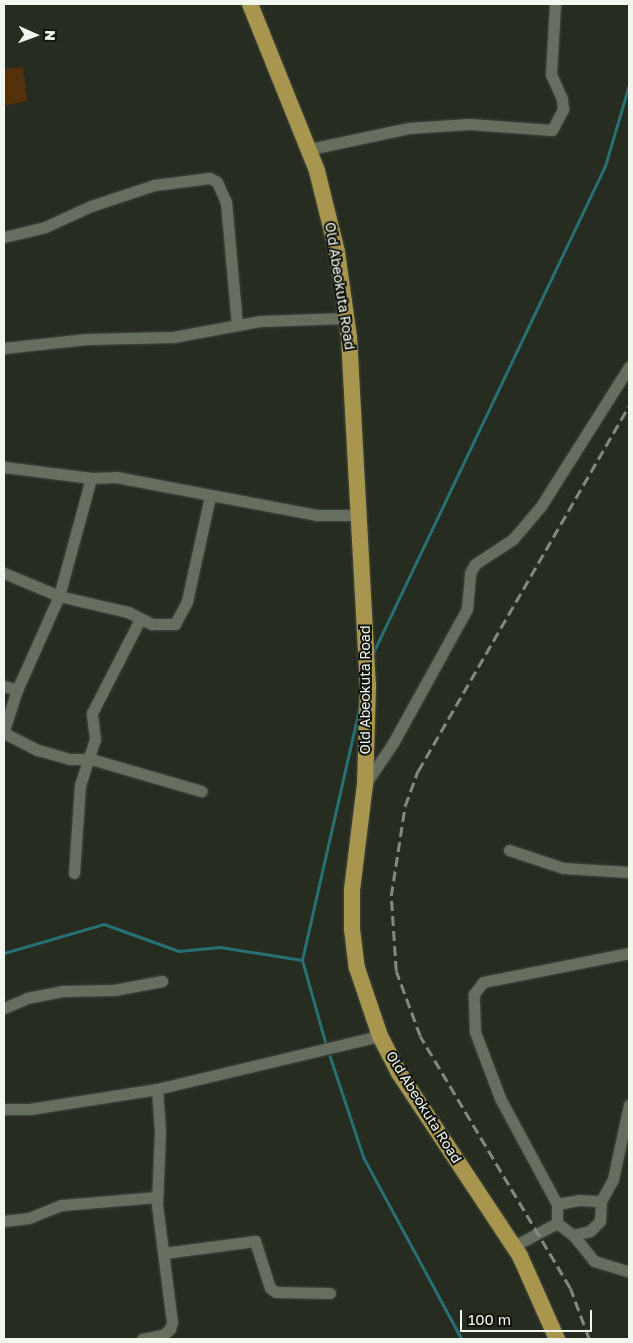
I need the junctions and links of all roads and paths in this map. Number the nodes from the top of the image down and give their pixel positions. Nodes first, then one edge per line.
1 (250, 4) edge
2 (554, 4) edge
3 (310, 149) junction
4 (4, 237) edge
5 (347, 318) junction
6 (238, 325) junction
7 (4, 348) edge
8 (629, 367) edge
9 (4, 468) edge
10 (91, 478) junction
11 (210, 496) junction
12 (359, 515) junction
13 (4, 573) edge
14 (59, 596) junction
15 (140, 619) junction
16 (4, 686) edge
17 (17, 690) junction
18 (4, 732) edge
19 (91, 759) junction
20 (365, 784) junction
21 (201, 791) dead end
22 (509, 850) dead end
23 (629, 872) edge
24 (74, 873) dead end
25 (629, 953) edge
26 (162, 981) dead end
27 (4, 1008) edge
28 (380, 1036) junction
29 (157, 1090) junction
30 (629, 1105) edge
31 (4, 1109) edge
32 (158, 1197) junction
33 (601, 1201) junction
34 (557, 1204) junction
35 (4, 1221) edge
36 (556, 1224) junction
37 (573, 1235) junction
38 (514, 1246) junction
39 (164, 1253) junction
40 (629, 1272) edge
41 (330, 1293) dead end
42 (142, 1339) edge
43 (557, 1339) edge

1 - 3 highway, Old Abeokuta Road
2 - 3 street
3 - 5 highway, Old Abeokuta Road
4 - 6 street
5 - 6 street
5 - 12 highway, Old Abeokuta Road
6 - 7 street
8 - 20 street
9 - 10 street
10 - 11 street
10 - 14 street
11 - 12 street
11 - 15 street
12 - 20 highway, Old Abeokuta Road
13 - 14 street
14 - 15 street
14 - 17 street
15 - 19 street
16 - 17 street
17 - 18 street
18 - 19 street
19 - 21 street
19 - 24 street
20 - 28 highway, Old Abeokuta Road
22 - 23 street
25 - 34 street
26 - 27 street
28 - 29 street
28 - 38 highway, Old Abeokuta Road
29 - 31 street
29 - 32 street
30 - 33 street
32 - 35 street
32 - 39 street
33 - 34 street
33 - 37 street
34 - 36 street
36 - 37 street
36 - 38 street
37 - 40 street
38 - 43 highway, Old Abeokuta Road
39 - 41 street
39 - 42 street

